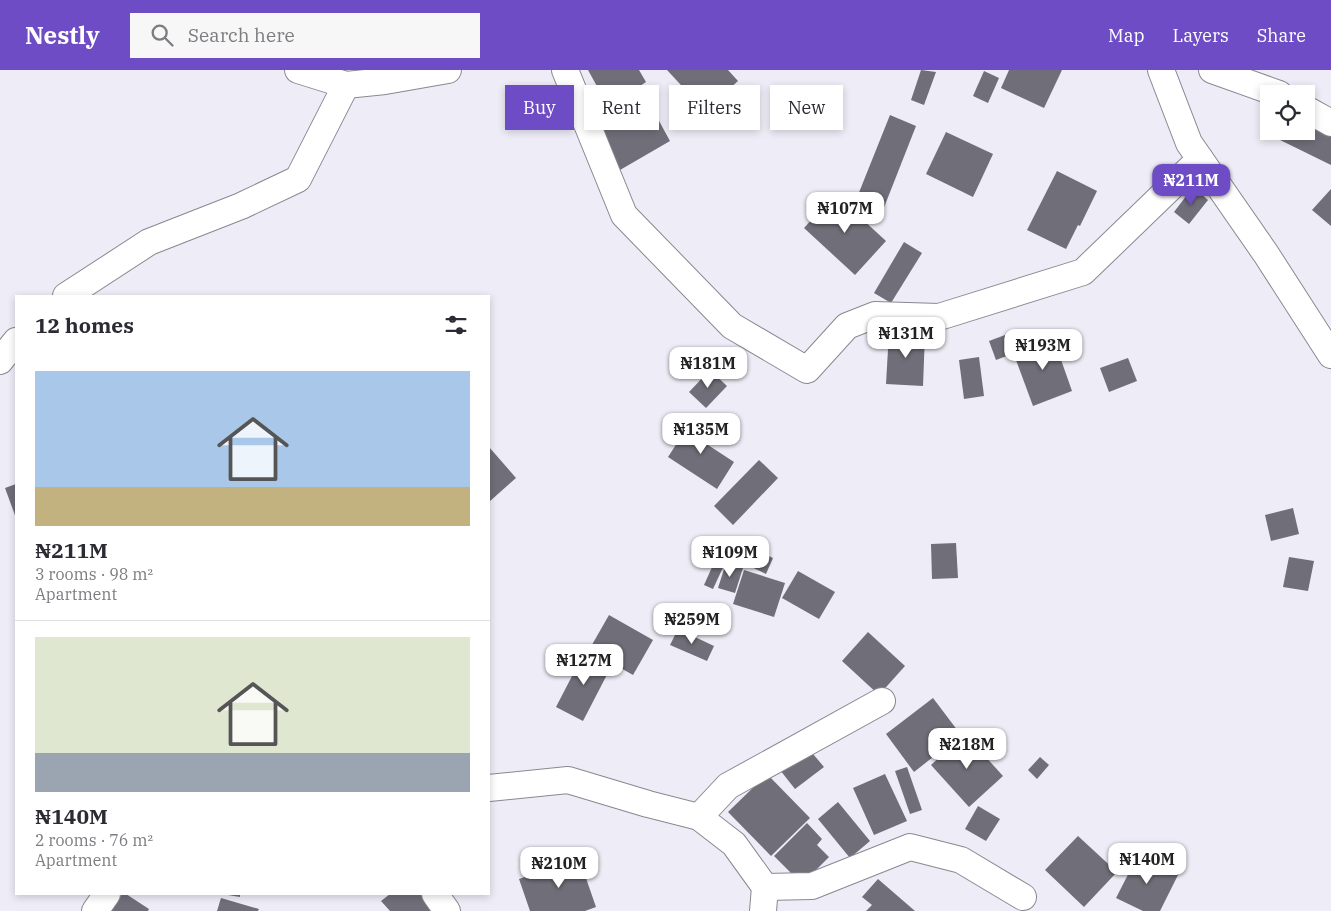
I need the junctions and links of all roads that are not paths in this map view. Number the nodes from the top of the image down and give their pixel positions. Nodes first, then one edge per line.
1 (298, 70) edge
2 (448, 70) edge
3 (565, 70) edge
4 (1161, 70) edge
5 (1212, 70) edge
6 (346, 86) junction
7 (1260, 87) edge
8 (1315, 114) edge
9 (1331, 122) edge
10 (1200, 159) junction
11 (68, 295) edge
12 (15, 342) edge
13 (1331, 355) edge
14 (0, 361) edge
15 (882, 701) dead end
16 (490, 788) edge
17 (699, 817) junction
18 (106, 895) edge
19 (436, 895) edge
20 (1023, 897) dead end
21 (764, 899) edge
22 (95, 911) edge
23 (447, 911) edge

1 - 6 street
2 - 6 street
3 - 10 street
4 - 10 street
5 - 7 street
6 - 11 street
8 - 9 street
10 - 13 street
12 - 14 street
15 - 17 street
16 - 17 street
17 - 21 street
18 - 22 street
19 - 23 street
20 - 21 street

